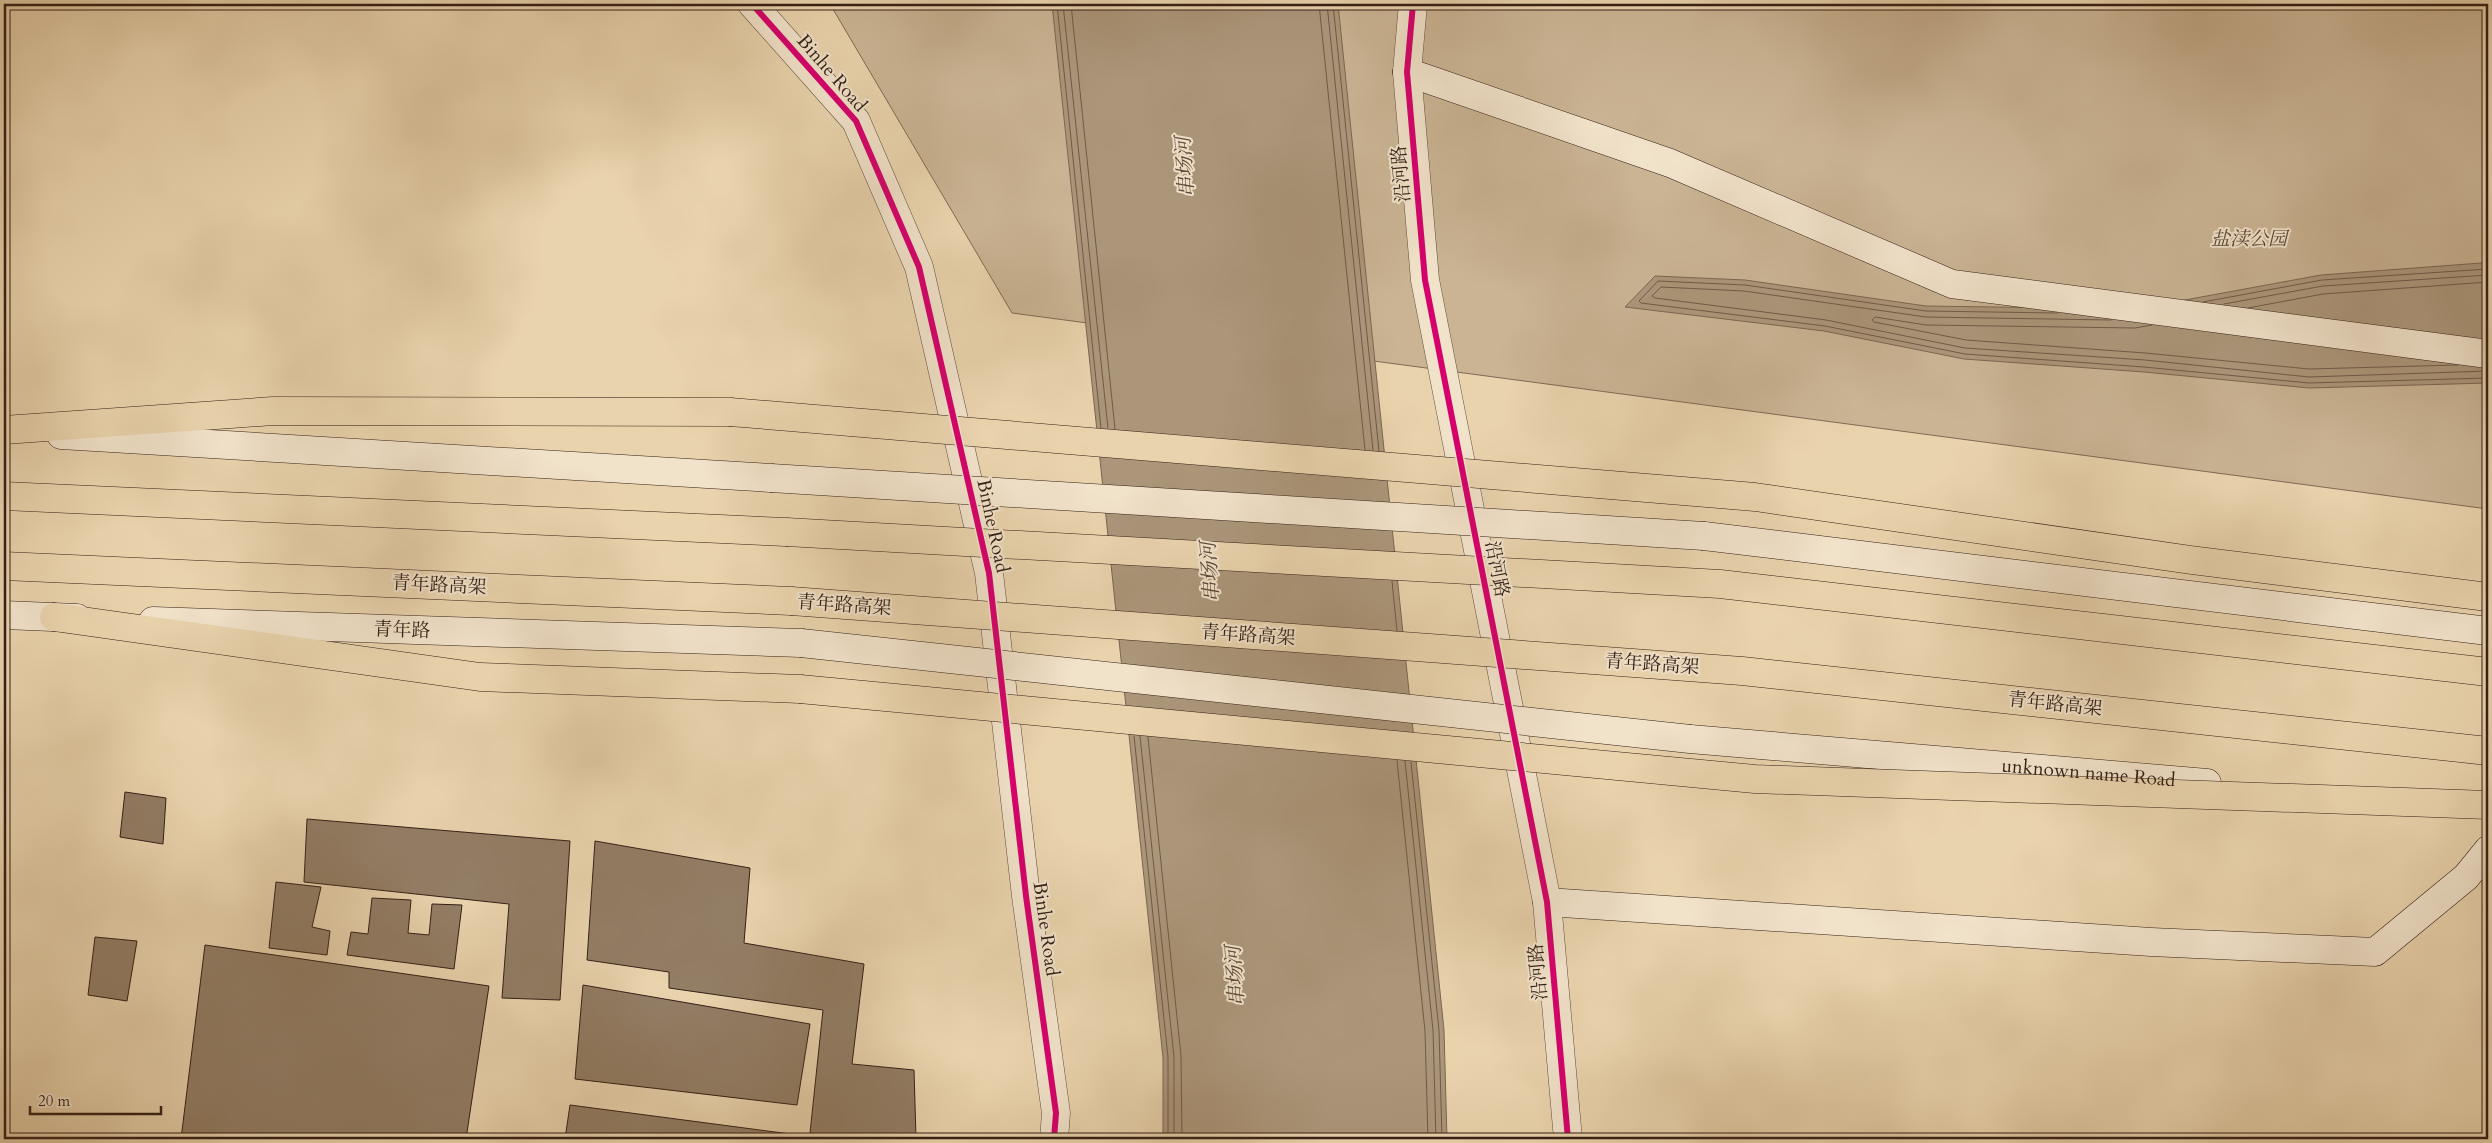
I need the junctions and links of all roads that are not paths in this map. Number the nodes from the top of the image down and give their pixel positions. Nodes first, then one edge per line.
1 (752, 4) edge
2 (1413, 4) edge
3 (1407, 72) junction
4 (2488, 354) edge
5 (4, 431) edge
6 (4, 496) edge
7 (4, 566) edge
8 (2488, 597) edge
9 (4, 615) edge
10 (54, 618) junction
11 (2488, 630) edge
12 (2488, 672) edge
13 (1690, 739) joint
14 (2488, 751) edge
15 (2488, 806) edge
16 (2488, 850) edge
17 (1547, 902) junction
18 (1054, 1139) edge
19 (1568, 1139) edge

1 - 18 main road, Binhe Road
2 - 3 main road, 沿河路
3 - 4 main road
3 - 17 main road, 沿河路
5 - 8 highway, bridge
5 - 11 main road, bridge
6 - 12 highway, bridge
7 - 14 highway, 青年路高架, bridge
9 - 10 main road, 青年路
10 - 13 main road, 青年路, bridge
10 - 15 highway, bridge
13 - 15 main road, unknown name Road
16 - 17 main road
17 - 19 main road, 沿河路

